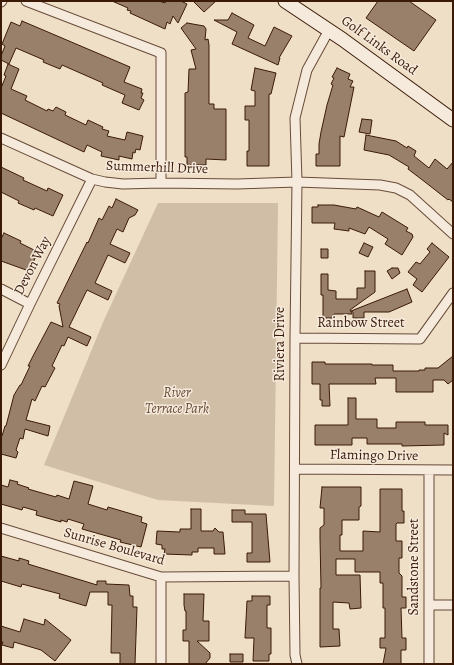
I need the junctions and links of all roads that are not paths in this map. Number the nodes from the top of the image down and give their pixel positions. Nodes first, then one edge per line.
1 (26, 1) edge
2 (285, 1) edge
3 (329, 30) junction
4 (453, 120) edge
5 (1, 138) edge
6 (92, 179) junction
7 (297, 182) junction
8 (161, 183) junction
9 (453, 234) edge
10 (1, 289) edge
11 (453, 293) edge
12 (30, 304) junction
13 (294, 338) junction
14 (1, 365) edge
15 (295, 469) junction
16 (429, 470) junction
17 (453, 470) edge
18 (1, 528) edge
19 (294, 576) junction
20 (161, 577) junction
21 (429, 605) junction
22 (453, 605) edge
23 (161, 664) edge
24 (296, 664) edge
25 (429, 664) edge

1 - 8 street
2 - 3 main road, Golf Links Road
3 - 4 main road, Golf Links Road
3 - 7 street, Riviera Drive
5 - 6 street, Summerhill Drive
6 - 8 street, Summerhill Drive
6 - 12 street, Devon Way
7 - 8 street, Summerhill Drive
7 - 9 street
7 - 13 street, Riviera Drive
10 - 12 street
11 - 13 street, Rainbow Street
12 - 14 street, Devon Way
13 - 15 street, Riviera Drive
15 - 16 street, Flamingo Drive
15 - 19 street, Riviera Drive
16 - 17 street, Flamingo Drive
16 - 21 street, Sandstone Street
18 - 20 street, Sunrise Boulevard
19 - 20 street, Sunrise Boulevard
19 - 24 street, Riviera Drive
20 - 23 street
21 - 22 street
21 - 25 street, Sandstone Street

